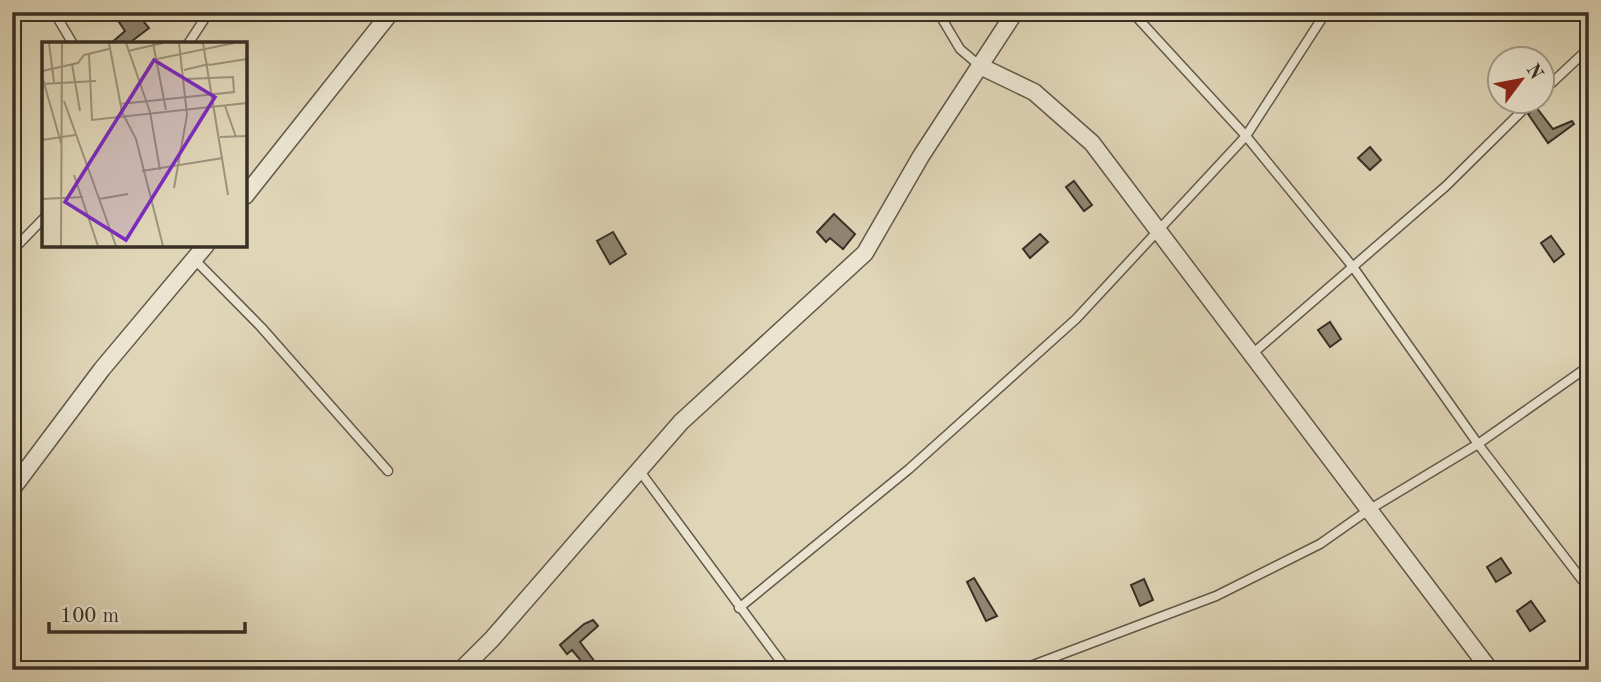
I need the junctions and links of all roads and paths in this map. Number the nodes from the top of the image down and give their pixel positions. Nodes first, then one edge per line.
1 (54, 12) edge
2 (209, 12) edge
3 (391, 12) edge
4 (938, 12) edge
5 (1015, 12) edge
6 (1132, 12) edge
7 (1326, 12) edge
8 (72, 42) edge
9 (189, 42) edge
10 (1589, 48) edge
11 (980, 66) junction
12 (1556, 79) edge
13 (1517, 116) edge
14 (1246, 136) junction
15 (247, 193) edge
16 (42, 220) edge
17 (1158, 232) junction
18 (204, 247) edge
19 (12, 251) edge
20 (194, 260) junction
21 (1353, 267) junction
22 (1251, 355) junction
23 (1589, 366) edge
24 (1478, 444) junction
25 (639, 470) junction
26 (388, 471) dead end
27 (12, 489) edge
28 (1367, 511) junction
29 (1589, 589) edge
30 (739, 608) junction
31 (461, 670) edge
32 (788, 670) edge
33 (1020, 670) edge
34 (1490, 670) edge

1 - 8 lane
2 - 9 lane
3 - 15 street
4 - 11 lane
5 - 11 street
6 - 14 lane
7 - 14 lane
10 - 12 lane
11 - 17 street
11 - 25 street
13 - 21 lane
14 - 17 lane
14 - 21 lane
16 - 19 lane
17 - 22 street
17 - 30 lane
18 - 20 street
20 - 26 lane
20 - 27 street
21 - 22 lane
21 - 24 lane
22 - 28 street
23 - 24 lane
24 - 28 lane
24 - 29 lane
25 - 30 lane
25 - 31 street
28 - 33 lane
28 - 34 street
30 - 32 lane

